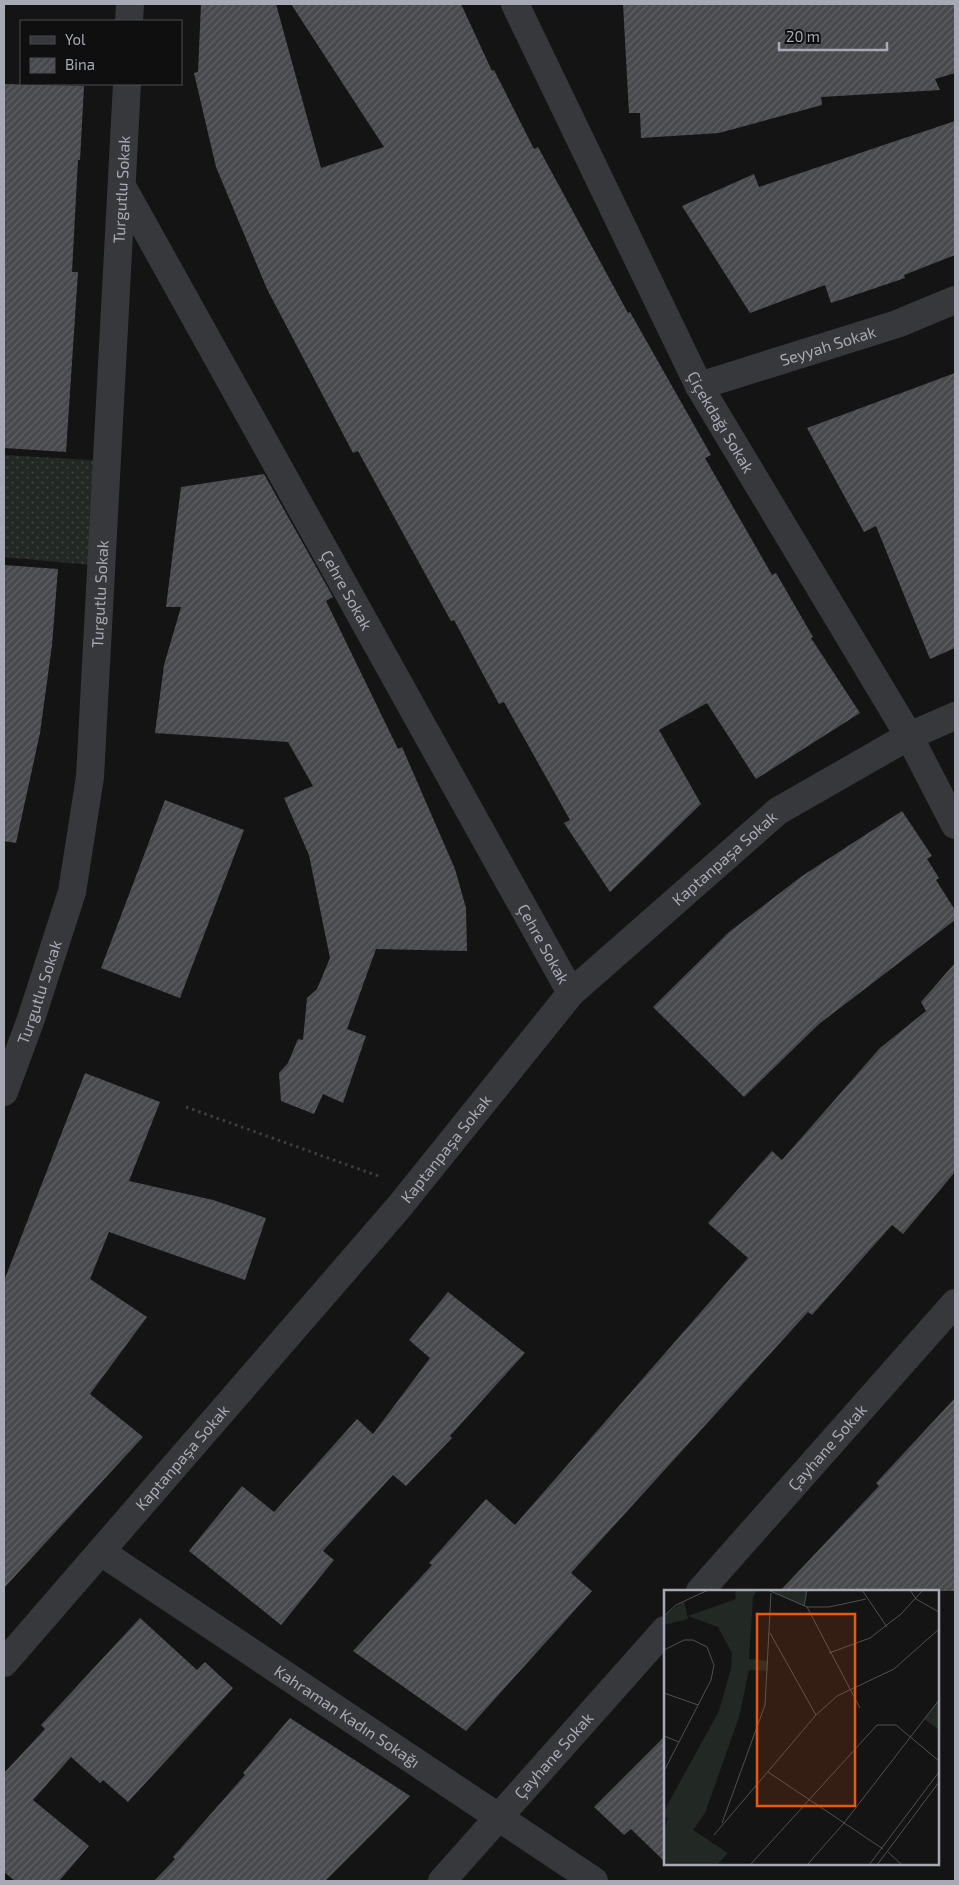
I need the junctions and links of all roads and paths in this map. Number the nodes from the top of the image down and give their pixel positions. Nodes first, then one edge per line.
1 (130, 4) edge
2 (515, 4) edge
3 (129, 20) edge
4 (127, 85) edge
5 (123, 188) junction
6 (955, 300) edge
7 (699, 386) junction
8 (955, 716) edge
9 (909, 736) junction
10 (955, 825) edge
11 (571, 993) junction
12 (4, 1092) edge
13 (186, 1107) dead end
14 (413, 1188) junction
15 (955, 1303) edge
16 (101, 1552) junction
17 (701, 1590) edge
18 (664, 1631) edge
19 (4, 1663) edge
20 (499, 1818) junction
21 (442, 1881) edge
22 (594, 1881) edge

1 - 3 street
2 - 7 street, Çiçekdağı Sokak
4 - 5 street, Turgutlu Sokak
5 - 11 street, Çehre Sokak
5 - 12 street, Turgutlu Sokak
6 - 7 street, Seyyah Sokak
7 - 9 street, Çiçekdağı Sokak
8 - 9 street, Kaptanpaşa Sokak
9 - 10 street, Çiçekdağı Sokak
9 - 11 street, Kaptanpaşa Sokak
11 - 14 street, Kaptanpaşa Sokak
13 - 14 path
14 - 16 street, Kaptanpaşa Sokak
15 - 17 street, Çayhane Sokak
16 - 19 street, Kaptanpaşa Sokak
16 - 20 street, Kahraman Kadın Sokağı
18 - 20 street, Çayhane Sokak
20 - 21 street, Çayhane Sokak
20 - 22 street, Kahraman Kadın Sokağı

